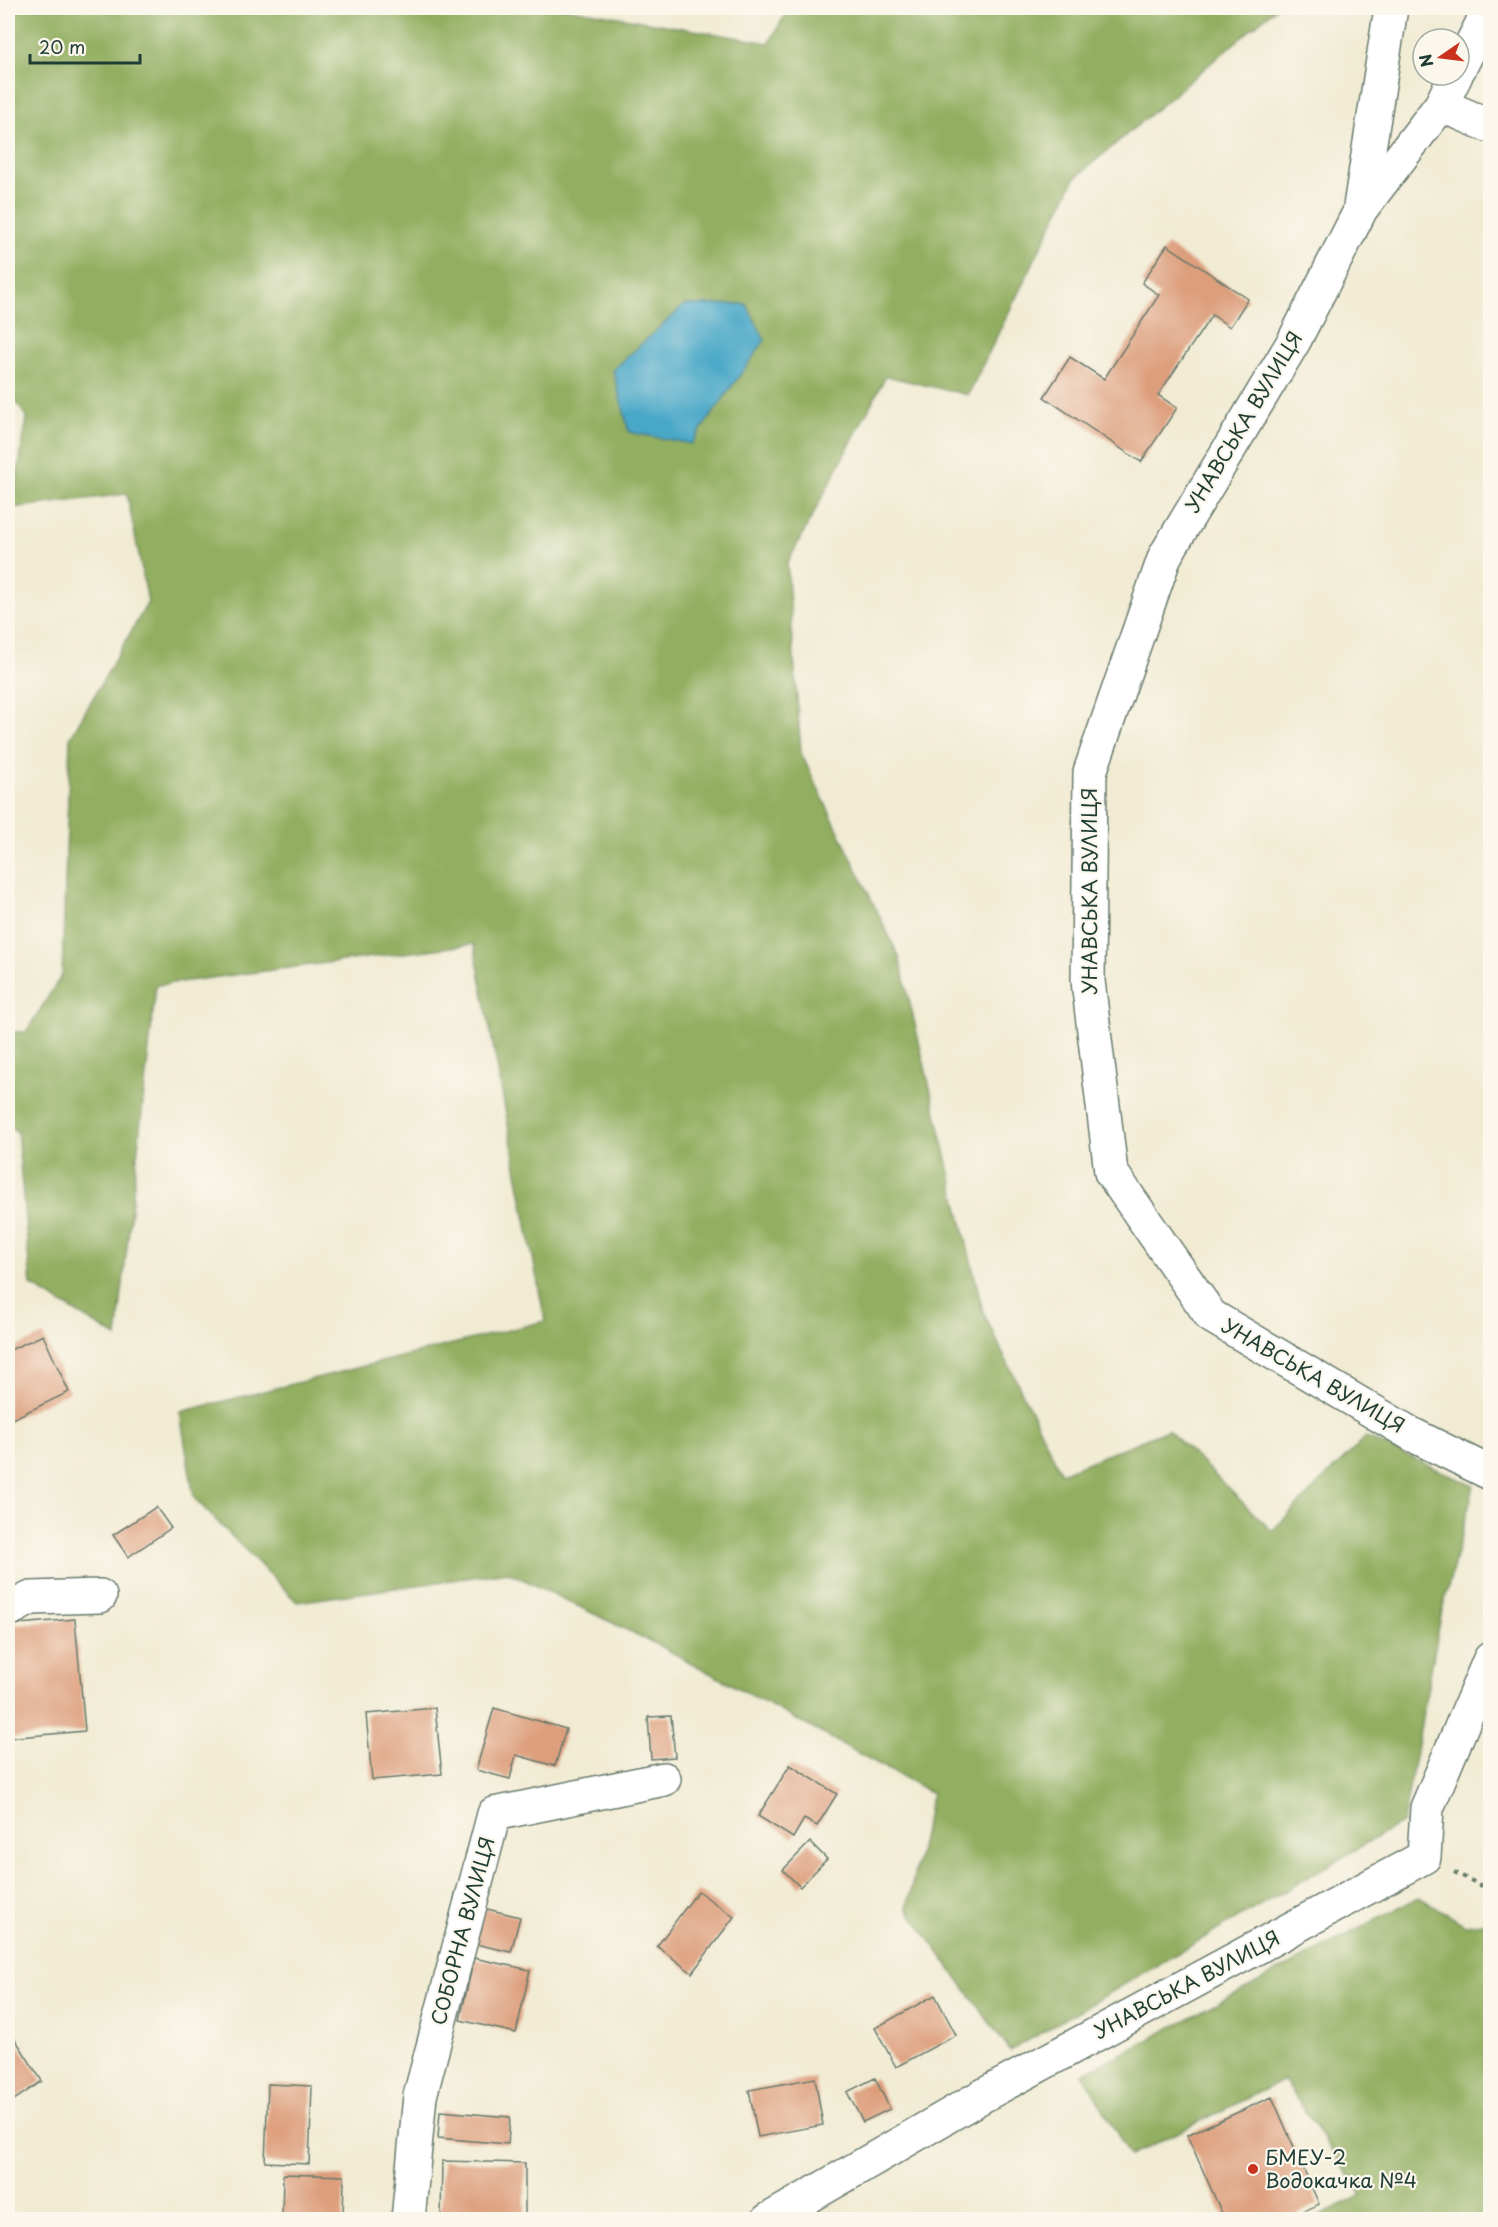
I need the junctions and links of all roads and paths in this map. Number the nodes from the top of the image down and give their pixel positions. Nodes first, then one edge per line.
1 (1391, 8) edge
2 (1490, 8) edge
3 (1471, 45) edge
4 (1450, 87) edge
5 (1441, 105) junction
6 (1491, 126) edge
7 (1359, 213) junction
8 (1491, 1473) edge
9 (100, 1596) dead end
10 (8, 1610) edge
11 (1491, 1659) edge
12 (664, 1779) dead end
13 (408, 2220) edge
14 (768, 2220) edge

1 - 7 street, УНАВСЬКА ВУЛИЦЯ
2 - 3 street
4 - 5 street, УНАВСЬКА ВУЛИЦЯ
5 - 6 street
5 - 7 street, УНАВСЬКА ВУЛИЦЯ
7 - 8 street, УНАВСЬКА ВУЛИЦЯ
9 - 10 street
11 - 14 street, УНАВСЬКА ВУЛИЦЯ
12 - 13 street, СОБОРНА ВУЛИЦЯ

